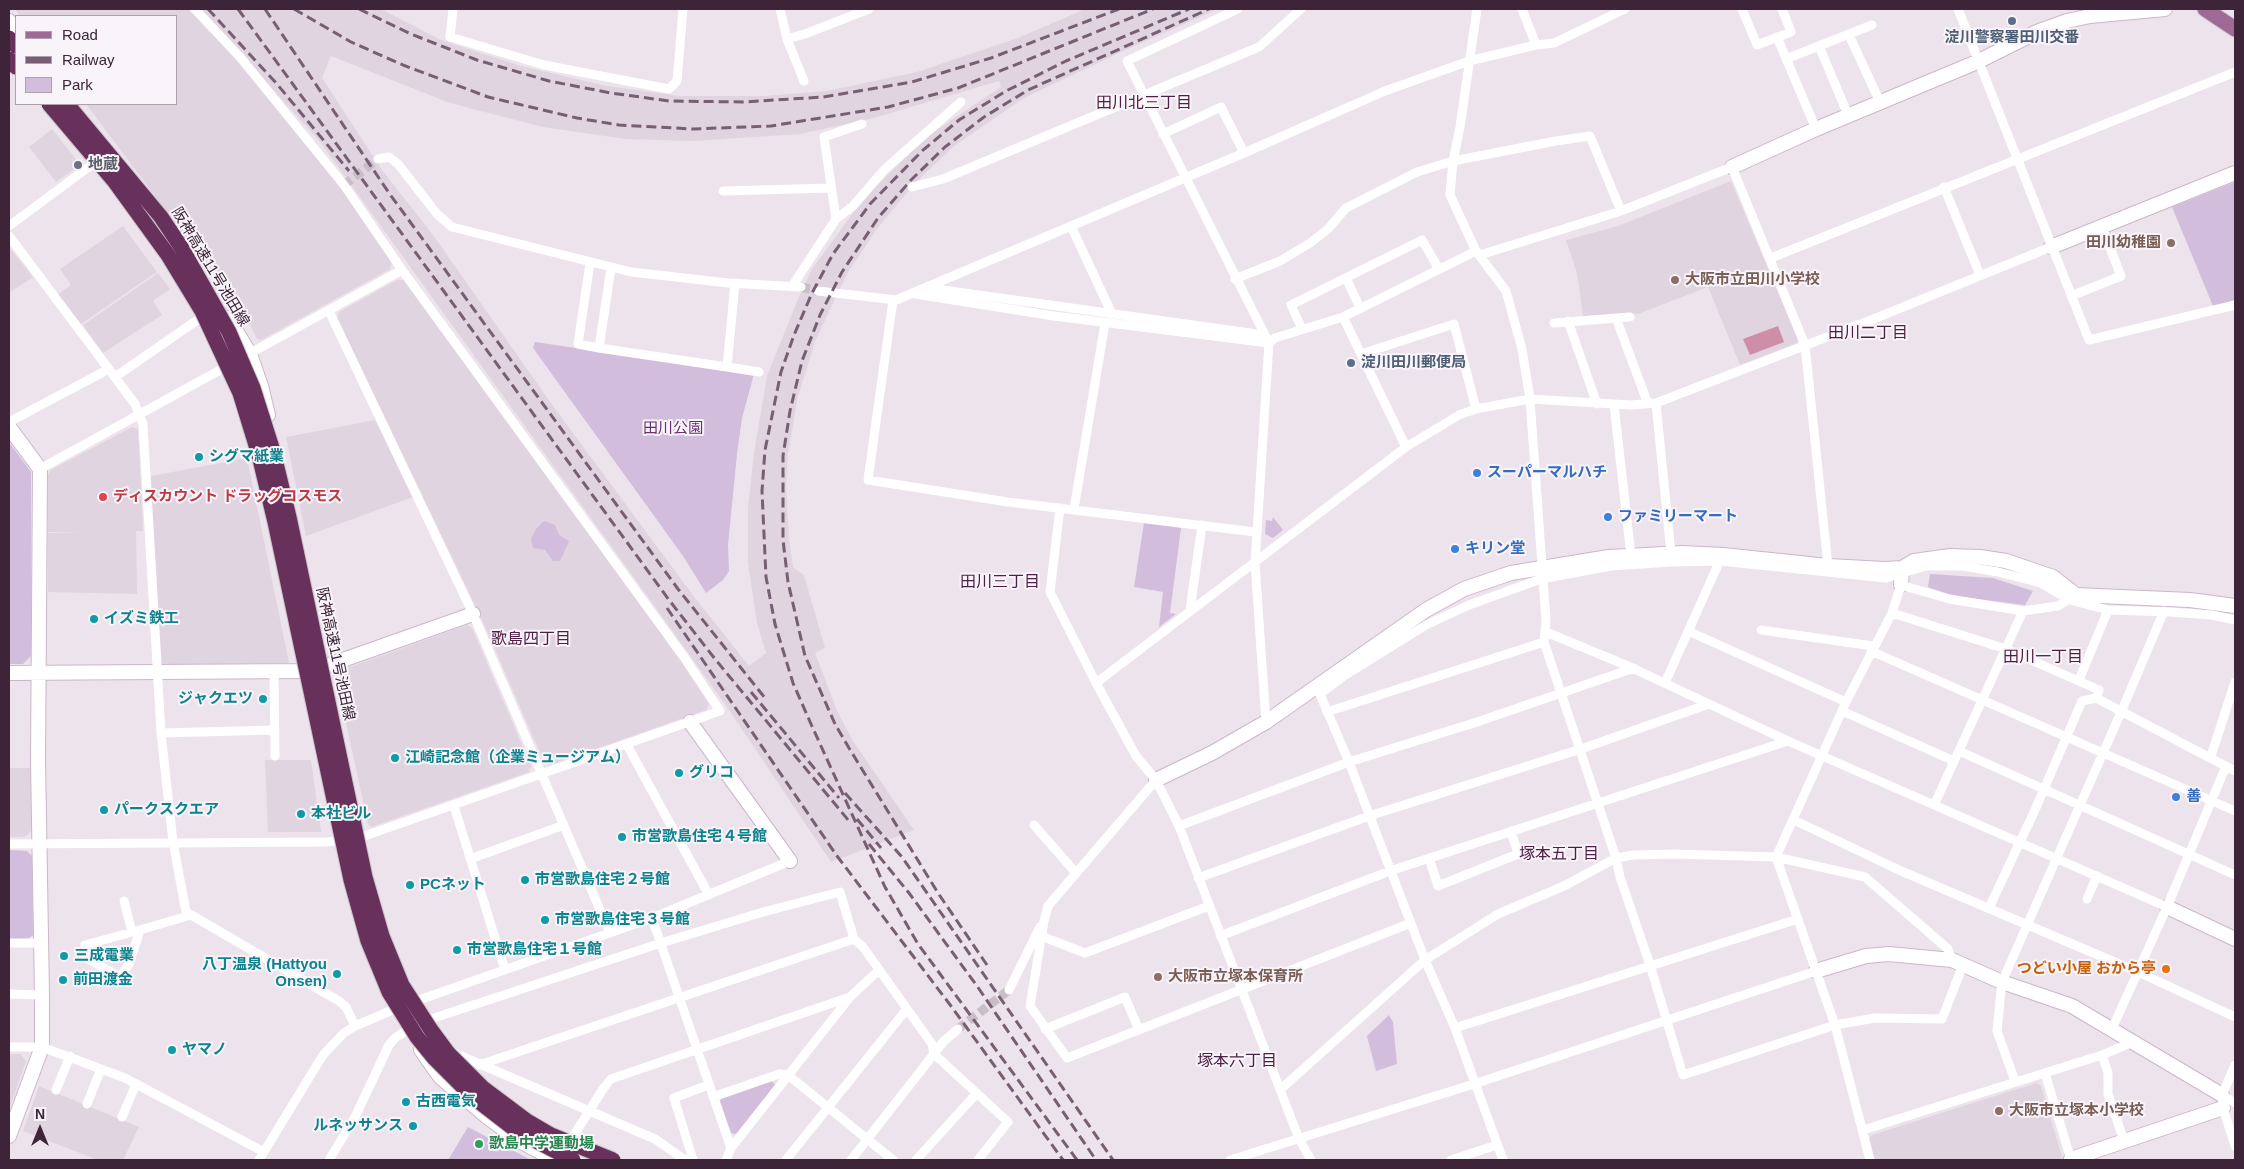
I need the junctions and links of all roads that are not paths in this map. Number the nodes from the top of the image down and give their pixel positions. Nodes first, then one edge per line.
1 (195, 9) edge
2 (453, 9) edge
3 (683, 9) edge
4 (780, 9) edge
5 (869, 9) edge
6 (1238, 9) edge
7 (1301, 9) edge
8 (1477, 9) edge
9 (1522, 9) edge
10 (1625, 9) edge
11 (1742, 9) edge
12 (1782, 9) edge
13 (1958, 9) edge
14 (2165, 9) edge
15 (2206, 9) edge
16 (1872, 25) dead end
17 (2235, 29) edge
18 (1850, 35) junction
19 (1777, 38) junction
20 (787, 39) junction
21 (1536, 45) junction
22 (1819, 46) junction
23 (1786, 59) junction
24 (1469, 61) junction
25 (1978, 62) junction
26 (2235, 72) edge
27 (804, 81) dead end
28 (1144, 96) junction
29 (961, 102) dead end
30 (1880, 102) junction
31 (50, 105) edge
32 (70, 105) edge
33 (70, 105) edge
34 (1848, 115) junction
35 (862, 124) dead end
36 (1816, 129) junction
37 (1163, 134) junction
38 (107, 153) junction
39 (1244, 153) junction
40 (378, 159) dead end
41 (2018, 160) junction
42 (1453, 161) junction
43 (1732, 167) junction
44 (2235, 173) edge
45 (1185, 178) junction
46 (912, 187) dead end
47 (1944, 187) junction
48 (831, 188) junction
49 (723, 191) dead end
50 (1622, 211) junction
51 (836, 219) junction
52 (2101, 225) junction
53 (9, 226) edge
54 (1072, 226) junction
55 (9, 236) edge
56 (2050, 246) junction
57 (1478, 253) junction
58 (1771, 258) junction
59 (590, 263) junction
60 (611, 268) junction
61 (1439, 269) junction
62 (402, 270) junction
63 (1980, 275) junction
64 (1346, 278) junction
65 (1235, 279) junction
66 (735, 283) junction
67 (928, 288) junction
68 (818, 291) tunnel mouth
69 (912, 294) junction
70 (2071, 296) junction
71 (893, 300) junction
72 (220, 304) junction
73 (2235, 305) edge
74 (1360, 308) junction
75 (329, 311) junction
76 (1112, 314) junction
77 (1343, 317) junction
78 (1630, 317) dead end
79 (1616, 318) junction
80 (1568, 321) junction
81 (1105, 322) junction
82 (1554, 322) dead end
83 (1302, 329) junction
84 (1266, 339) junction
85 (1805, 345) junction
86 (599, 348) junction
87 (250, 354) junction
88 (1361, 354) junction
89 (727, 367) junction
90 (109, 369) junction
91 (759, 372) dead end
92 (115, 377) junction
93 (1530, 399) junction
94 (1597, 404) junction
95 (1614, 404) junction
96 (1652, 404) junction
97 (1476, 409) junction
98 (139, 415) junction
99 (9, 422) edge
100 (9, 427) edge
101 (1406, 447) junction
102 (40, 469) junction
103 (1060, 508) junction
104 (1074, 509) junction
105 (1202, 525) junction
106 (1255, 532) junction
107 (1671, 554) junction
108 (1631, 556) junction
109 (1721, 558) junction
110 (1255, 562) junction
111 (1828, 566) junction
112 (1541, 573) junction
113 (1902, 576) junction
114 (2073, 597) junction
115 (2235, 606) edge
116 (1190, 610) junction
117 (2108, 610) junction
118 (2023, 611) junction
119 (2164, 611) junction
120 (1892, 613) junction
121 (473, 614) junction
122 (2235, 620) edge
123 (1761, 630) dead end
124 (1688, 631) junction
125 (1546, 632) junction
126 (1544, 642) junction
127 (1872, 649) junction
128 (2006, 649) junction
129 (323, 667) junction
130 (1634, 668) junction
131 (274, 671) junction
132 (158, 672) junction
133 (9, 673) edge
134 (40, 673) junction
135 (2078, 680) junction
136 (2235, 682) edge
137 (1096, 683) junction
138 (1665, 683) junction
139 (1318, 690) junction
140 (1559, 693) junction
141 (1983, 698) junction
142 (2096, 698) junction
143 (1846, 702) junction
144 (1710, 704) junction
145 (2122, 710) junction
146 (1842, 711) junction
147 (1327, 712) junction
148 (690, 722) junction
149 (1266, 722) junction
150 (275, 730) junction
151 (161, 733) junction
152 (2066, 736) junction
153 (1788, 741) junction
154 (627, 745) junction
155 (1580, 749) junction
156 (1959, 751) junction
157 (2103, 752) junction
158 (1823, 754) junction
159 (275, 756) dead end
160 (2211, 756) junction
161 (1954, 761) junction
162 (1349, 762) junction
163 (2226, 766) junction
164 (2235, 771) edge
165 (543, 775) junction
166 (1156, 780) junction
167 (2044, 789) junction
168 (2212, 800) junction
169 (1597, 803) junction
170 (1935, 803) junction
171 (2079, 804) junction
172 (454, 806) junction
173 (2235, 811) edge
174 (1369, 816) junction
175 (1794, 820) junction
176 (564, 825) junction
177 (1034, 825) dead end
178 (1179, 826) junction
179 (1511, 831) junction
180 (359, 838) junction
181 (173, 842) junction
182 (2019, 842) junction
183 (40, 843) junction
184 (9, 844) edge
185 (2190, 854) junction
186 (1776, 857) junction
187 (1429, 858) junction
188 (1616, 858) junction
189 (2056, 858) junction
190 (470, 859) junction
191 (790, 861) joint
192 (1390, 871) junction
193 (1076, 873) junction
194 (2235, 875) edge
195 (2097, 876) junction
196 (1198, 878) junction
197 (709, 894) junction
198 (2087, 899) dead end
199 (124, 902) dead end
200 (1209, 906) junction
201 (2168, 907) junction
202 (1989, 908) junction
203 (191, 915) junction
204 (652, 918) junction
205 (1798, 919) junction
206 (1044, 921) junction
207 (1411, 923) junction
208 (2026, 924) junction
209 (136, 931) junction
210 (610, 933) junction
211 (1041, 936) junction
212 (1220, 936) junction
213 (854, 939) junction
214 (2235, 939) edge
215 (9, 943) edge
216 (42, 943) junction
217 (661, 943) junction
218 (1425, 960) junction
219 (1958, 963) junction
220 (1650, 965) junction
221 (506, 970) junction
222 (879, 970) junction
223 (1816, 971) junction
224 (2138, 972) junction
225 (2002, 982) junction
226 (1009, 990) tunnel mouth
227 (1240, 990) junction
228 (9, 994) edge
229 (42, 994) junction
230 (850, 997) junction
231 (679, 998) junction
232 (402, 1006) junction
233 (906, 1010) junction
234 (2235, 1017) edge
235 (1667, 1020) junction
236 (1835, 1025) junction
237 (355, 1026) junction
238 (410, 1028) junction
239 (1455, 1028) junction
240 (958, 1029) tunnel mouth
241 (1045, 1029) junction
242 (2112, 1029) junction
243 (1139, 1030) junction
244 (2133, 1042) junction
245 (9, 1047) edge
246 (42, 1047) junction
247 (695, 1049) junction
248 (934, 1054) junction
249 (2102, 1054) junction
250 (70, 1056) junction
251 (479, 1065) junction
252 (2235, 1066) edge
253 (101, 1069) junction
254 (2044, 1073) junction
255 (788, 1075) junction
256 (2015, 1082) junction
257 (136, 1084) junction
258 (1474, 1084) junction
259 (708, 1085) junction
260 (1281, 1089) junction
261 (56, 1090) dead end
262 (976, 1093) junction
263 (713, 1097) junction
264 (2227, 1102) edge
265 (88, 1104) dead end
266 (828, 1108) junction
267 (589, 1109) junction
268 (122, 1117) dead end
269 (1863, 1130) junction
270 (9, 1136) edge
271 (868, 1138) junction
272 (1299, 1139) junction
273 (2124, 1141) junction
274 (1497, 1145) junction
275 (2235, 1146) edge
276 (731, 1148) junction
277 (261, 1156) edge
278 (329, 1160) edge
279 (557, 1160) edge
280 (573, 1160) edge
281 (613, 1160) edge
282 (685, 1160) edge
283 (693, 1160) edge
284 (726, 1160) edge
285 (786, 1160) edge
286 (851, 1160) edge
287 (893, 1160) edge
288 (916, 1160) edge
289 (978, 1160) edge
290 (1230, 1160) edge
291 (1311, 1160) edge
292 (1451, 1160) edge
293 (1503, 1160) edge
294 (1868, 1160) edge
295 (2071, 1160) edge

1 - 62 street
2 - 3 street
4 - 20 street
5 - 20 street
6 - 28 street
7 - 28 street
8 - 24 street
9 - 21 street
10 - 21 street
11 - 19 street
12 - 19 street
13 - 25 street
14 - 25 street
15 - 17 main road
16 - 18 street
18 - 22 street
18 - 30 street
19 - 23 street
20 - 27 street
21 - 24 street
22 - 23 street
22 - 34 street
23 - 36 street
24 - 39 street
24 - 42 street
25 - 30 street
25 - 41 street
26 - 41 street
28 - 37 street
28 - 46 street
29 - 51 street
30 - 34 street
31 - 280 highway, 阪神高速11号池田線, bridge
32 - 38 street
33 - 281 highway, 阪神高速11号池田線, bridge
34 - 36 street
35 - 48 street
36 - 43 street
37 - 39 street
37 - 45 street
38 - 53 street
38 - 72 street
39 - 45 street
40 - 59 street
41 - 47 street
41 - 56 street
42 - 50 street
42 - 57 street
42 - 65 street
43 - 50 street
43 - 58 street
44 - 52 street
45 - 54 street
45 - 65 street
47 - 58 street
47 - 63 street
48 - 49 street
48 - 51 street
50 - 57 street
51 - 66 street
52 - 56 street
52 - 70 street
54 - 67 street
54 - 76 street
55 - 90 street
56 - 63 street
56 - 70 street
57 - 61 street
57 - 93 street
58 - 85 street
59 - 60 street
59 - 86 street
60 - 66 street
60 - 86 street
61 - 64 street
61 - 74 street
62 - 75 street
62 - 148 street
63 - 85 street
64 - 74 street
64 - 83 street
65 - 84 street
66 - 89 street
67 - 69 street
67 - 76 street
68 - 71 street
69 - 71 street
69 - 81 street
70 - 73 street
71 - 103 street
72 - 87 street
72 - 92 street
74 - 77 street
75 - 87 street
75 - 121 street
76 - 84 street
77 - 83 street
77 - 88 street
78 - 79 street
79 - 80 street
79 - 96 street
80 - 82 street
80 - 94 street
81 - 84 street
81 - 104 street
83 - 84 street
84 - 106 street
85 - 96 street
85 - 111 street
86 - 89 street
87 - 98 street
87 - 129 street
88 - 97 street
88 - 101 street
89 - 91 street
90 - 92 street
90 - 99 street
92 - 98 street
93 - 94 street
93 - 97 street
93 - 112 street
94 - 95 street
95 - 96 street
95 - 108 street
96 - 107 street
97 - 101 street
98 - 102 street
98 - 132 street
100 - 102 street
101 - 110 street
102 - 134 street
103 - 104 street
103 - 137 street
104 - 105 street
105 - 106 street
105 - 116 street
106 - 110 street
107 - 108 street
107 - 109 street
108 - 112 street
109 - 111 street
109 - 112 street
109 - 113 street
109 - 124 street
110 - 116 street
110 - 149 street
111 - 113 street
112 - 125 street
112 - 139 street
113 - 114 street
113 - 118 street
113 - 120 street
114 - 115 street
114 - 117 street
114 - 118 street
116 - 137 street
117 - 119 street
117 - 135 street
118 - 128 street
119 - 122 street
119 - 145 street
120 - 127 street
120 - 128 street
121 - 129 street
121 - 165 street
123 - 127 street
124 - 138 street
124 - 143 street
125 - 126 street
125 - 130 street
126 - 140 street
126 - 147 street
127 - 141 street
127 - 143 street
128 - 135 street
128 - 141 street
129 - 131 street
129 - 180 street
130 - 138 street
130 - 140 street
131 - 132 street
131 - 150 street
132 - 134 street
132 - 151 street
133 - 134 street
134 - 183 street
135 - 142 street
136 - 160 street
137 - 166 street
138 - 144 street
139 - 147 street
139 - 149 street
140 - 155 street
140 - 162 street
141 - 152 street
141 - 156 street
142 - 145 street
142 - 152 street
143 - 146 street
144 - 153 street
144 - 155 street
145 - 157 street
145 - 160 street
146 - 158 street
146 - 161 street
147 - 162 street
148 - 154 street
148 - 191 street
149 - 166 street
150 - 151 street
150 - 159 street
151 - 181 street
152 - 157 street
152 - 167 street
153 - 158 street
153 - 169 street
154 - 165 street
154 - 197 street
155 - 169 street
155 - 174 street
156 - 161 street
156 - 167 street
157 - 168 street
157 - 171 street
158 - 170 street
158 - 175 street
160 - 163 street
161 - 170 street
162 - 174 street
162 - 178 street
163 - 164 street
163 - 168 street
165 - 172 street
165 - 176 street
166 - 178 street
166 - 193 street
167 - 171 street
167 - 182 street
168 - 173 street
168 - 185 street
169 - 179 street
169 - 188 street
170 - 182 street
171 - 185 street
171 - 189 street
172 - 180 street
172 - 190 street
174 - 192 street
174 - 196 street
175 - 186 street
175 - 202 street
176 - 190 street
176 - 210 street
177 - 193 street
178 - 196 street
179 - 187 street
179 - 187 street
180 - 181 street
180 - 232 street
181 - 183 street
181 - 203 street
182 - 189 street
182 - 202 street
183 - 184 street
183 - 216 street
185 - 194 street
185 - 201 street
186 - 188 street
186 - 205 street
186 - 219 street
187 - 192 street
188 - 218 street
188 - 220 street
189 - 195 street
189 - 208 street
190 - 221 street
191 - 197 street
192 - 207 street
192 - 212 street
193 - 206 street
195 - 198 street
195 - 201 street
196 - 200 street
197 - 204 street
199 - 209 street
200 - 211 street
200 - 212 street
201 - 214 street
201 - 224 street
202 - 208 street
203 - 209 street
203 - 237 street
204 - 210 street
204 - 217 street
205 - 220 street
205 - 223 street
206 - 211 street
206 - 226 street
207 - 218 street
207 - 227 street
208 - 224 street
208 - 225 street
209 - 209 street
210 - 221 street
211 - 241 street
212 - 227 street
213 - 217 street
213 - 222 street
213 - 231 street
215 - 216 street
216 - 229 street
217 - 231 street
217 - 238 street
218 - 239 street
218 - 260 street
219 - 223 street
219 - 225 street
219 - 236 street
220 - 235 street
220 - 239 street
221 - 232 street
222 - 230 street
222 - 233 street
223 - 235 street
223 - 236 street
224 - 234 street
224 - 242 street
225 - 242 street
225 - 256 street
227 - 243 street
227 - 260 street
228 - 229 street
229 - 246 street
230 - 247 street
230 - 255 street
231 - 247 street
231 - 251 street
232 - 237 street
232 - 238 street
233 - 248 street
233 - 266 street
235 - 236 street
235 - 258 street
236 - 269 street
237 - 277 street
238 - 251 street
238 - 278 street
238 - 279 street
239 - 258 street
240 - 248 street
241 - 243 street
241 - 243 street
242 - 244 street
244 - 249 street
244 - 264 street
245 - 246 street
246 - 250 street
246 - 270 street
247 - 259 street
247 - 267 street
248 - 262 street
248 - 271 street
249 - 254 street
249 - 273 street
250 - 253 street
250 - 261 street
251 - 267 street
252 - 264 street
253 - 257 street
253 - 265 street
254 - 256 street
254 - 295 street
255 - 263 street
255 - 266 street
255 - 276 street
256 - 269 street
257 - 268 street
257 - 277 street
258 - 272 street
258 - 274 street
259 - 263 street
259 - 283 street
260 - 272 street
262 - 288 street
262 - 289 street
263 - 276 street
264 - 273 street
264 - 275 street
266 - 271 street
266 - 285 street
267 - 279 street
267 - 282 street
269 - 294 street
271 - 286 street
271 - 287 street
272 - 290 street
272 - 291 street
273 - 295 street
274 - 292 street
274 - 293 street
276 - 284 street

